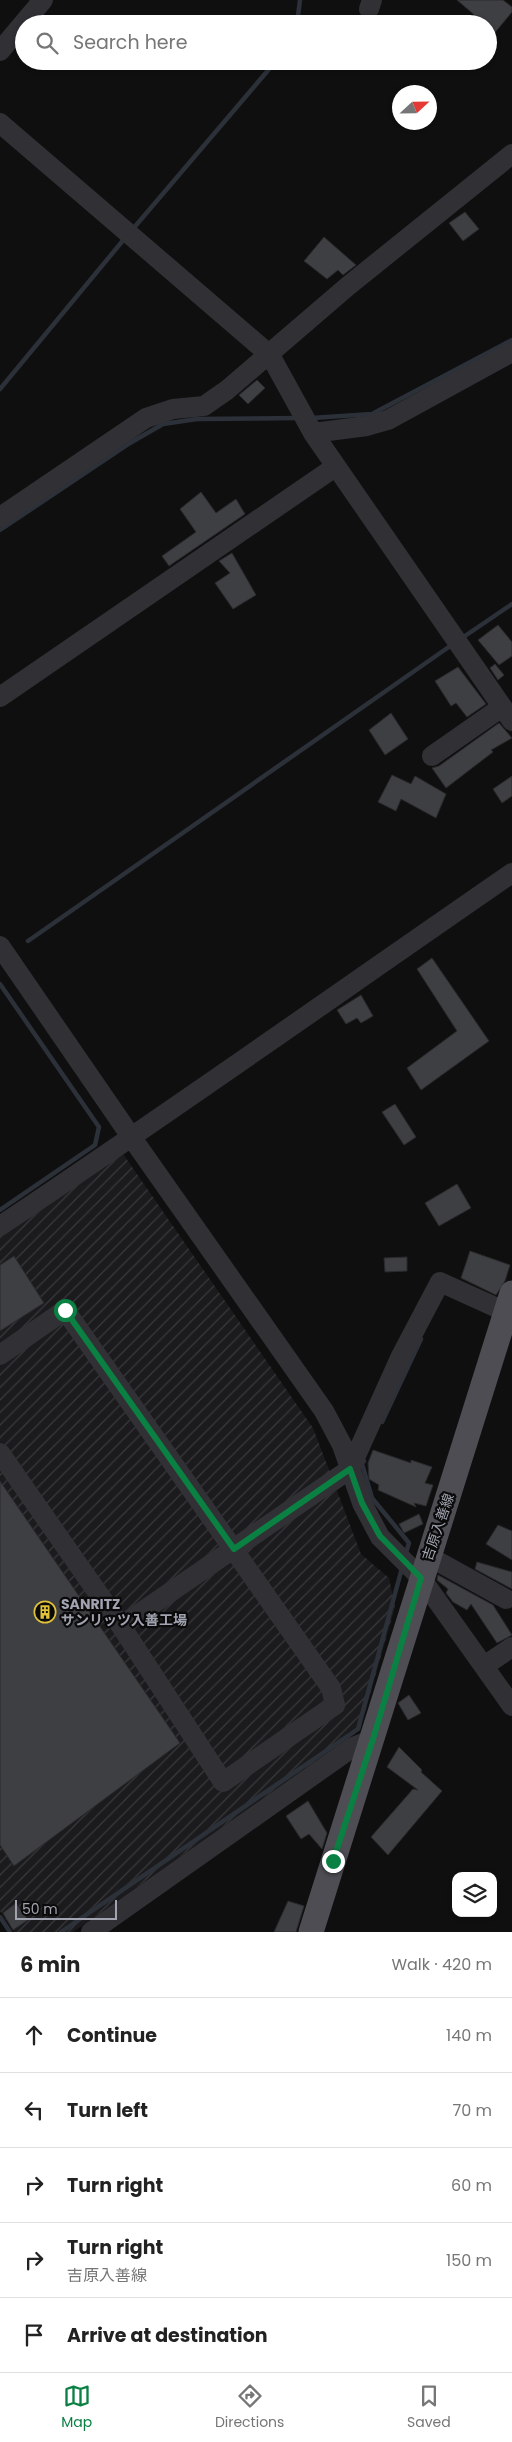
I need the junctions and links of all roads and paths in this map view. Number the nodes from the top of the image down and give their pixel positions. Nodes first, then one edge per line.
1 (44, 0) edge
2 (31, 15) edge
3 (15, 34) edge
4 (0, 51) edge
5 (0, 123) edge
6 (512, 154) edge
7 (512, 352) edge
8 (270, 355) junction
9 (313, 433) junction
10 (336, 467) junction
11 (0, 517) edge
12 (0, 697) edge
13 (507, 714) edge
14 (432, 756) dead end
15 (512, 873) edge
16 (0, 946) edge
17 (132, 1138) junction
18 (0, 1226) edge
19 (510, 1308) edge
20 (0, 1355) edge
21 (0, 1453) edge
22 (350, 1469) junction
23 (234, 1549) junction
24 (425, 1567) junction
25 (506, 1598) dead end
26 (121, 1626) junction
27 (512, 1647) edge
28 (484, 1666) junction
29 (512, 1706) edge
30 (373, 1739) junction
31 (91, 1932) edge
32 (310, 1932) edge

1 - 2 street
3 - 4 street
5 - 8 street
6 - 8 street
7 - 9 street
8 - 9 street
8 - 11 street
9 - 10 street
10 - 12 street
10 - 13 street
13 - 14 street
15 - 17 street
16 - 17 street
17 - 18 street
17 - 22 street
19 - 22 street
19 - 24 main road, 吉原入善線
20 - 23 street
21 - 26 street
22 - 23 street
22 - 24 street
23 - 26 street
23 - 26 street
24 - 25 street
24 - 28 street
24 - 30 main road, 吉原入善線
27 - 28 street
28 - 29 street
30 - 31 street
30 - 32 main road, 吉原入善線

